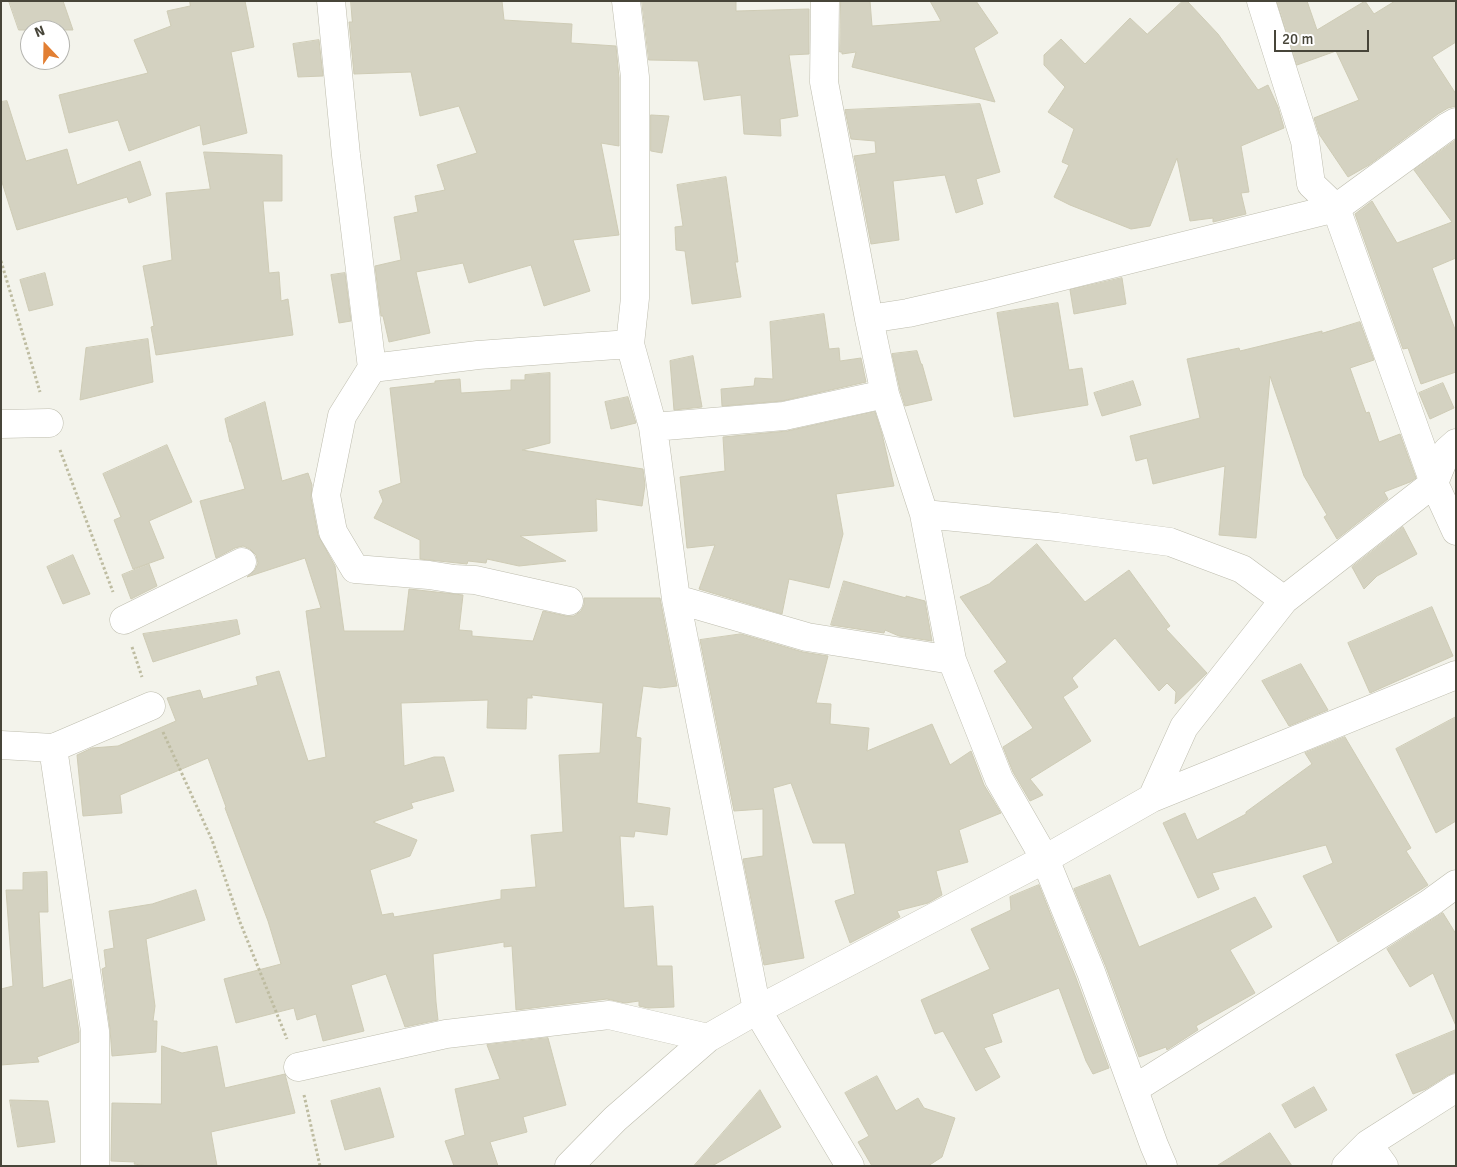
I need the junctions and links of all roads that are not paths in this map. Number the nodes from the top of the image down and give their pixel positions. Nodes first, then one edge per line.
1 (331, 1) edge
2 (626, 1) edge
3 (825, 1) edge
4 (1261, 1) edge
5 (1456, 122) edge
6 (1336, 208) junction
7 (869, 319) junction
8 (630, 344) junction
9 (372, 368) junction
10 (885, 394) junction
11 (49, 423) dead end
12 (1, 424) edge
13 (652, 427) junction
14 (1456, 443) edge
15 (1434, 483) junction
16 (924, 514) junction
17 (1456, 531) edge
18 (242, 562) dead end
19 (676, 599) junction
20 (1284, 600) junction
21 (569, 601) dead end
22 (124, 620) dead end
23 (952, 660) junction
24 (1456, 675) edge
25 (151, 706) dead end
26 (1, 746) edge
27 (53, 748) junction
28 (1152, 798) junction
29 (1045, 859) junction
30 (1456, 884) edge
31 (757, 1010) junction
32 (708, 1038) junction
33 (298, 1067) dead end
34 (1456, 1088) edge
35 (1134, 1089) junction
36 (1368, 1144) junction
37 (95, 1166) edge
38 (569, 1166) edge
39 (850, 1166) edge
40 (1163, 1166) edge
41 (1346, 1166) edge
42 (1384, 1166) edge

1 - 9 street
2 - 8 street
3 - 7 street
4 - 6 street
5 - 6 street
6 - 7 street
6 - 15 street
7 - 10 street
8 - 9 street
8 - 13 street
9 - 21 street
10 - 13 street
10 - 16 street
11 - 12 street
13 - 19 street
14 - 15 street
15 - 17 street
15 - 20 street
16 - 20 street
16 - 23 street
18 - 22 street
19 - 23 street
19 - 31 street
20 - 28 street
23 - 29 street
24 - 28 street
25 - 27 street
26 - 27 street
27 - 37 street
28 - 29 street
29 - 31 street
29 - 35 street
30 - 35 street
31 - 32 street
31 - 39 street
32 - 33 street
32 - 38 street
34 - 36 street
35 - 40 street
36 - 41 street
36 - 42 street

